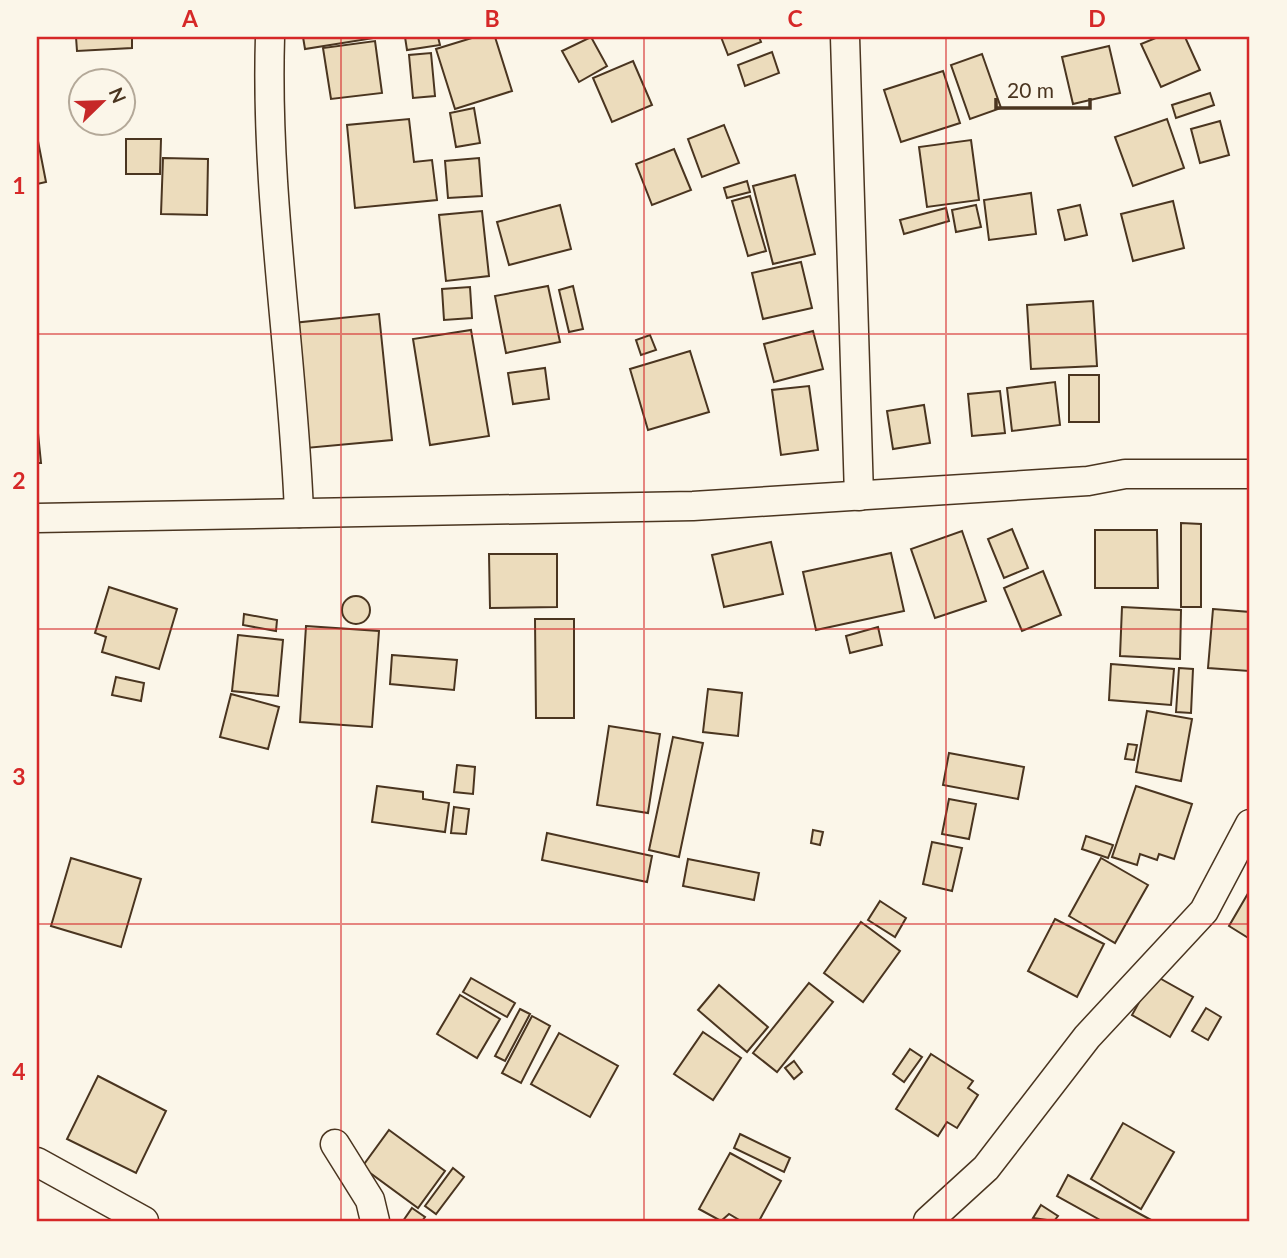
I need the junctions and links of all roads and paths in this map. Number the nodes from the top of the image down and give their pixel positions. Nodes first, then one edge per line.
1 (270, 37) edge
2 (845, 37) edge
3 (1250, 474) edge
4 (859, 496) junction
5 (299, 513) junction
6 (37, 518) edge
7 (1250, 824) edge
8 (335, 1144) dead end
9 (37, 1162) edge
10 (144, 1221) edge
11 (375, 1221) edge
12 (928, 1221) edge

1 - 5 street
2 - 4 street
3 - 4 street
4 - 5 street
5 - 6 street
7 - 12 street
8 - 11 street
9 - 10 street

